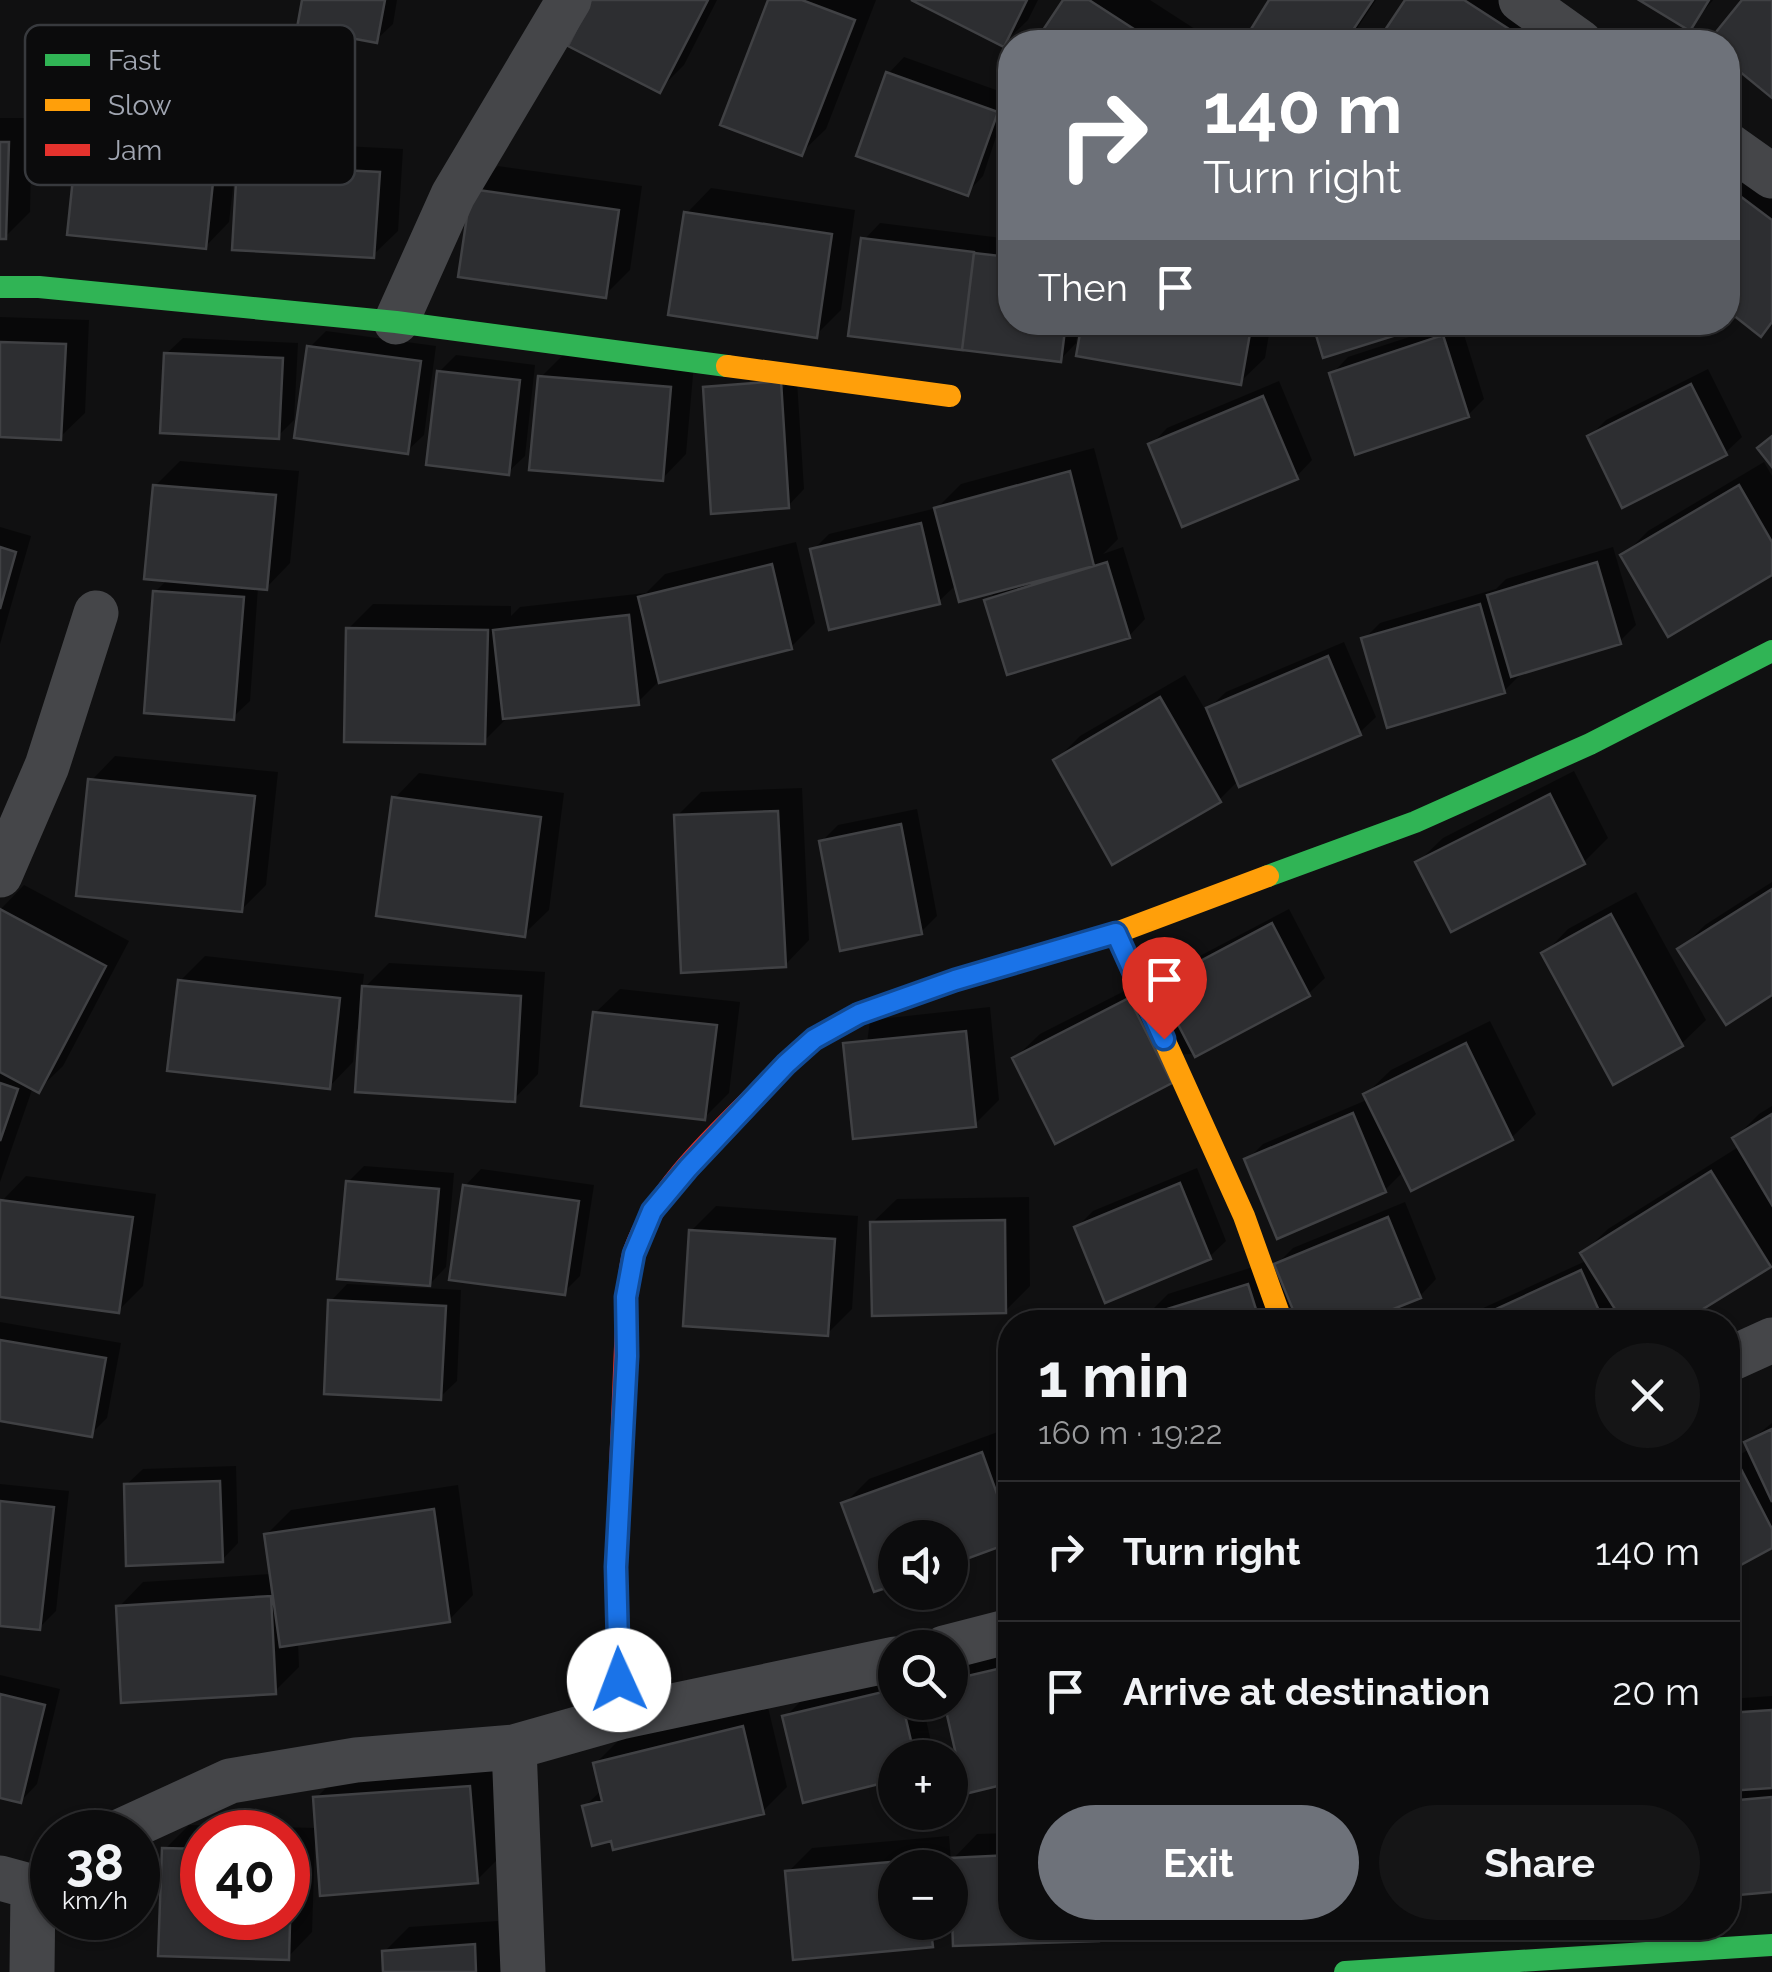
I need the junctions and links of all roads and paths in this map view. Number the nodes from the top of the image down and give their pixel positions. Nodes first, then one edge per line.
1 (569, 0) edge
2 (1520, 0) edge
3 (1563, 30) edge
4 (1740, 154) edge
5 (1772, 176) edge
6 (0, 288) edge
7 (396, 322) junction
8 (950, 396) dead end
9 (96, 613) dead end
10 (1772, 651) edge
11 (0, 875) edge
12 (1116, 933) junction
13 (1278, 1310) edge
14 (1772, 1340) edge
15 (1740, 1355) edge
16 (998, 1635) edge
17 (968, 1642) edge
18 (878, 1664) edge
19 (620, 1717) junction
20 (514, 1748) junction
21 (160, 1813) edge
22 (28, 1880) edge
23 (0, 1918) edge
24 (1772, 1945) edge
25 (32, 1972) edge
26 (523, 1972) edge
27 (1345, 1972) edge

1 - 7 street
2 - 3 street
4 - 5 street
6 - 7 street
7 - 8 street
9 - 11 street
10 - 12 street
12 - 13 street
12 - 19 street
14 - 15 street
16 - 17 street
18 - 19 street
19 - 20 street
20 - 21 street
20 - 26 street
22 - 23 street
22 - 25 street
24 - 27 street

